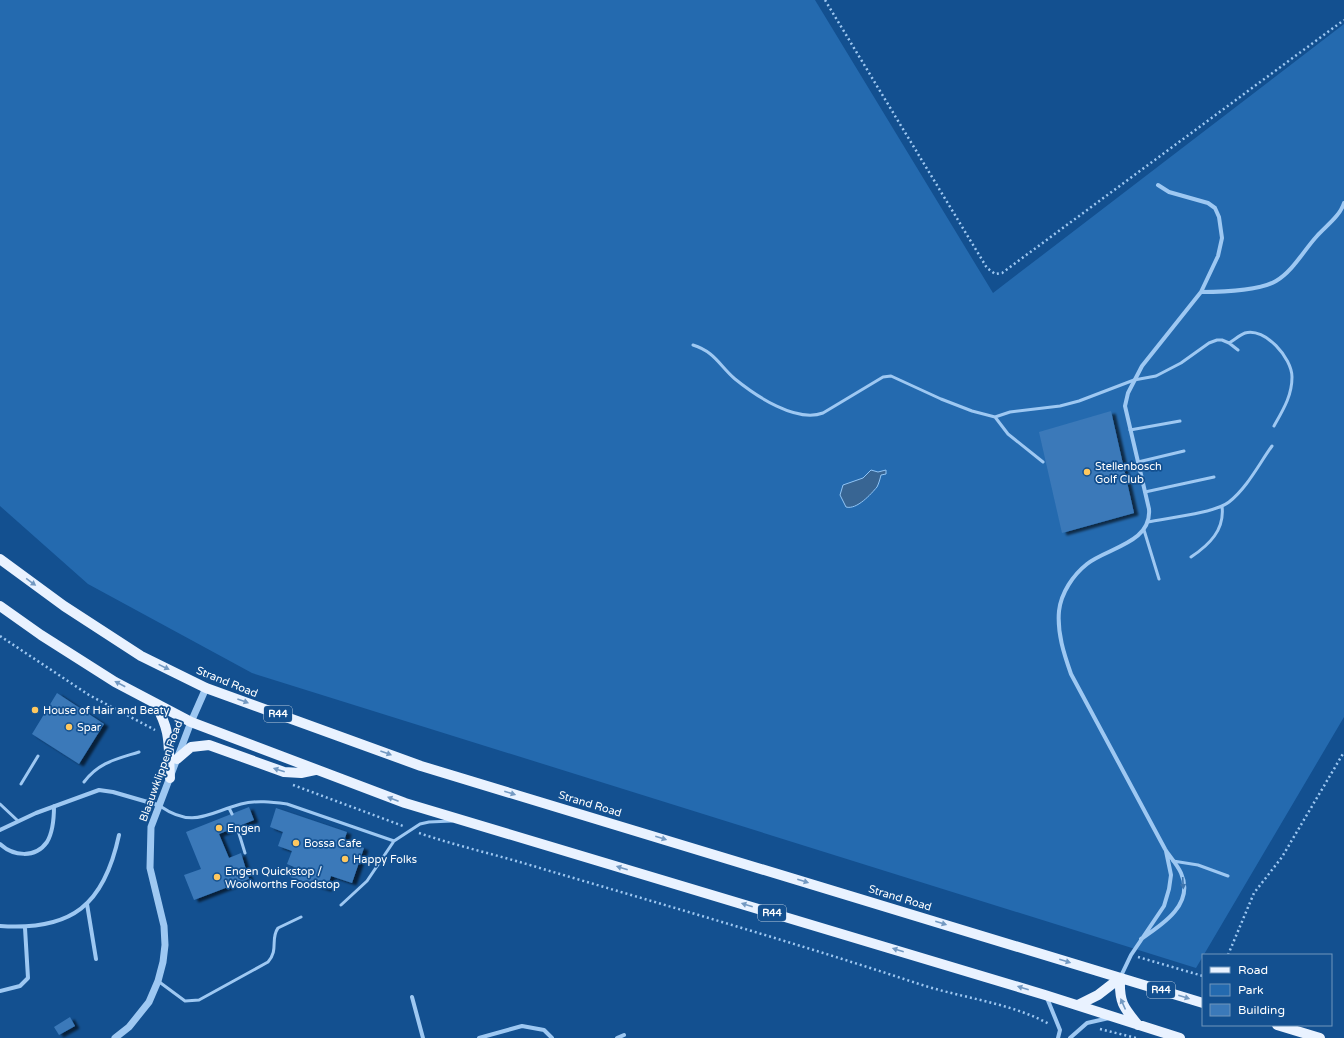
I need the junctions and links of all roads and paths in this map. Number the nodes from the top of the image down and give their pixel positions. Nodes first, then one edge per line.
1 (825, 0) edge
2 (1344, 20) edge
3 (1158, 185) dead end
4 (1344, 203) edge
5 (1200, 292) junction
6 (1229, 343) junction
7 (693, 345) dead end
8 (1238, 350) dead end
9 (1134, 380) junction
10 (994, 417) junction
11 (1180, 421) dead end
12 (1274, 426) dead end
13 (1130, 430) junction
14 (1272, 446) dead end
15 (1184, 451) dead end
16 (1043, 462) dead end
17 (1138, 462) junction
18 (1214, 477) dead end
19 (1145, 492) junction
20 (1222, 506) junction
21 (1148, 522) junction
22 (1144, 530) junction
23 (1191, 557) dead end
24 (0, 559) edge
25 (1159, 580) dead end
26 (0, 606) edge
27 (0, 636) edge
28 (206, 688) junction
29 (155, 703) junction
30 (190, 722) junction
31 (170, 739) junction
32 (139, 752) dead end
33 (1344, 752) edge
34 (38, 756) dead end
35 (177, 759) junction
36 (317, 770) junction
37 (170, 778) junction
38 (84, 782) dead end
39 (288, 783) dead end
40 (21, 784) dead end
41 (0, 804) edge
42 (158, 805) junction
43 (54, 806) junction
44 (229, 808) junction
45 (232, 814) dead end
46 (18, 820) junction
47 (469, 822) junction
48 (236, 827) dead end
49 (405, 827) dead end
50 (0, 830) edge
51 (416, 832) dead end
52 (119, 835) dead end
53 (394, 841) junction
54 (0, 844) edge
55 (1165, 849) junction
56 (246, 853) dead end
57 (1173, 861) junction
58 (1228, 876) dead end
59 (87, 904) junction
60 (341, 905) dead end
61 (301, 917) dead end
62 (0, 926) edge
63 (25, 928) junction
64 (1141, 939) junction
65 (1228, 954) edge
66 (1131, 955) junction
67 (96, 958) dead end
68 (1202, 976) edge
69 (1120, 978) junction
70 (158, 981) junction
71 (0, 991) edge
72 (1045, 994) junction
73 (412, 997) dead end
74 (1202, 1003) edge
75 (1078, 1005) junction
76 (1113, 1016) junction
77 (1138, 1026) junction
78 (1280, 1026) edge
79 (1055, 1027) dead end
80 (1098, 1029) dead end
81 (624, 1035) dead end
82 (115, 1038) edge
83 (423, 1038) edge
84 (479, 1038) edge
85 (552, 1038) edge
86 (617, 1038) edge
87 (1058, 1038) edge
88 (1070, 1038) edge
89 (1136, 1038) edge
90 (1180, 1038) edge
91 (1320, 1038) edge

1 - 2 path
3 - 5 street
4 - 5 street
5 - 9 street
6 - 8 lane
6 - 9 lane
6 - 12 lane
7 - 10 lane
9 - 10 lane
9 - 13 street
10 - 16 lane
11 - 13 lane
13 - 17 street
14 - 20 lane
15 - 17 lane
17 - 19 street
18 - 19 lane
19 - 21 street
20 - 21 lane
20 - 23 lane
21 - 22 street
22 - 25 lane
22 - 55 street
24 -> 28 main road, Strand Road / R44
29 -> 26 main road, R44
27 - 31 path
28 - 30 street, Blaauwklippen Road
28 -> 69 main road, Strand Road / R44
29 - 30 main road, R44
29 - 31 main road
30 - 35 street, Blaauwklippen Road
30 - 36 main road, R44
31 - 37 main road
32 - 38 lane
33 - 65 path
34 - 40 lane
36 -> 35 main road
35 - 37 street, Blaauwklippen Road
47 -> 36 main road, R44
37 - 42 street, Blaauwklippen Road
39 - 49 path
41 - 46 lane
42 - 43 street
42 - 44 lane
42 - 70 street, Blaauwklippen Road
43 - 46 street
43 - 54 street
44 - 45 lane
44 - 53 lane
46 - 50 street
47 - 53 lane
72 -> 47 main road, R44
48 - 56 lane
51 - 79 path
52 - 59 street
53 - 60 lane
55 - 57 street
55 - 64 street
57 - 58 lane
57 -> 64 street
59 - 63 street
59 - 67 street
61 - 70 lane
62 - 63 street
63 - 71 street
64 - 66 street
66 - 68 path
66 - 69 street
69 -> 74 main road, Strand Road / R44
69 - 75 main road
77 -> 69 main road
70 - 82 street, Blaauwklippen Road
72 - 75 main road, R44
72 - 87 street
73 - 83 street
75 - 76 main road, R44
76 - 77 main road, R44
76 - 88 street
77 - 90 main road, R44
78 - 91 main road
80 - 89 path
81 - 86 street
84 - 85 street

